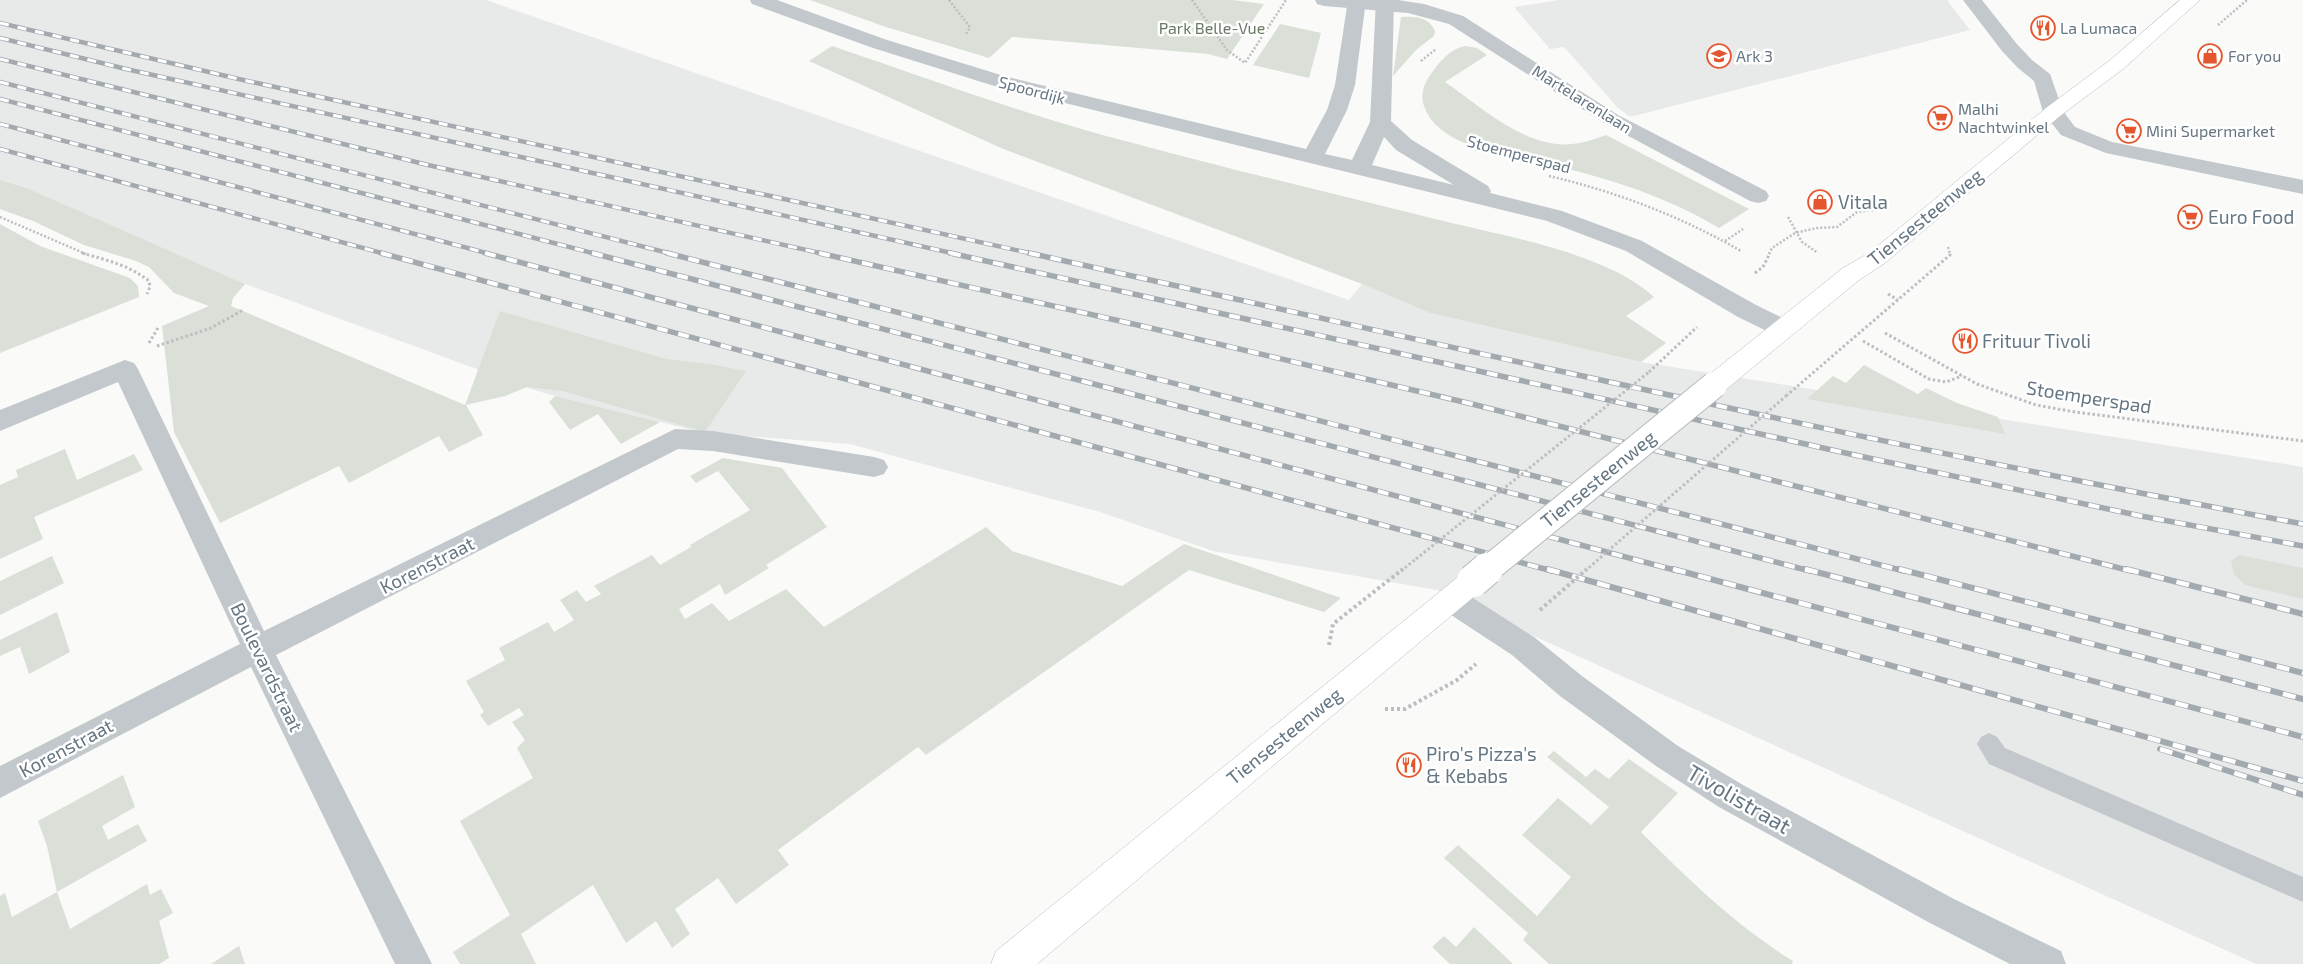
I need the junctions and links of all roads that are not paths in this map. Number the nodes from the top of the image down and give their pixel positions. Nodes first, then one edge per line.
1 (759, 0) edge
2 (1324, 0) edge
3 (1972, 0) edge
4 (2191, 0) edge
5 (1357, 1) edge
6 (1385, 2) edge
7 (2053, 112) junction
8 (1380, 122) junction
9 (1312, 158) junction
10 (1359, 170) junction
11 (2303, 186) edge
12 (1758, 196) road end
13 (1499, 202) junction
14 (1782, 328) junction
15 (0, 421) edge
16 (874, 467) dead end
17 (1462, 590) junction
18 (258, 650) junction
19 (1989, 744) dead end
20 (0, 783) edge
21 (2303, 890) edge
22 (414, 964) edge
23 (1008, 964) edge
24 (2048, 964) edge

1 - 9 street, Spoordijk
2 - 5 street, Martelarenlaan
3 - 7 street
4 - 7 main road, Tiensesteenweg
5 - 6 street, Martelarenlaan
5 - 9 street
6 - 8 street
6 - 12 street, Martelarenlaan
7 - 11 street
7 - 14 main road, Tiensesteenweg
8 - 10 street
8 - 13 street
9 - 10 street
10 - 13 street
13 - 14 street
14 - 17 main road, Tiensesteenweg, bridge
15 - 18 street, Boulevardstraat
16 - 18 street, Korenstraat
17 - 23 main road, Tiensesteenweg
17 - 24 street, Tivolistraat
18 - 20 street, Korenstraat
18 - 22 street, Boulevardstraat
19 - 21 lane

